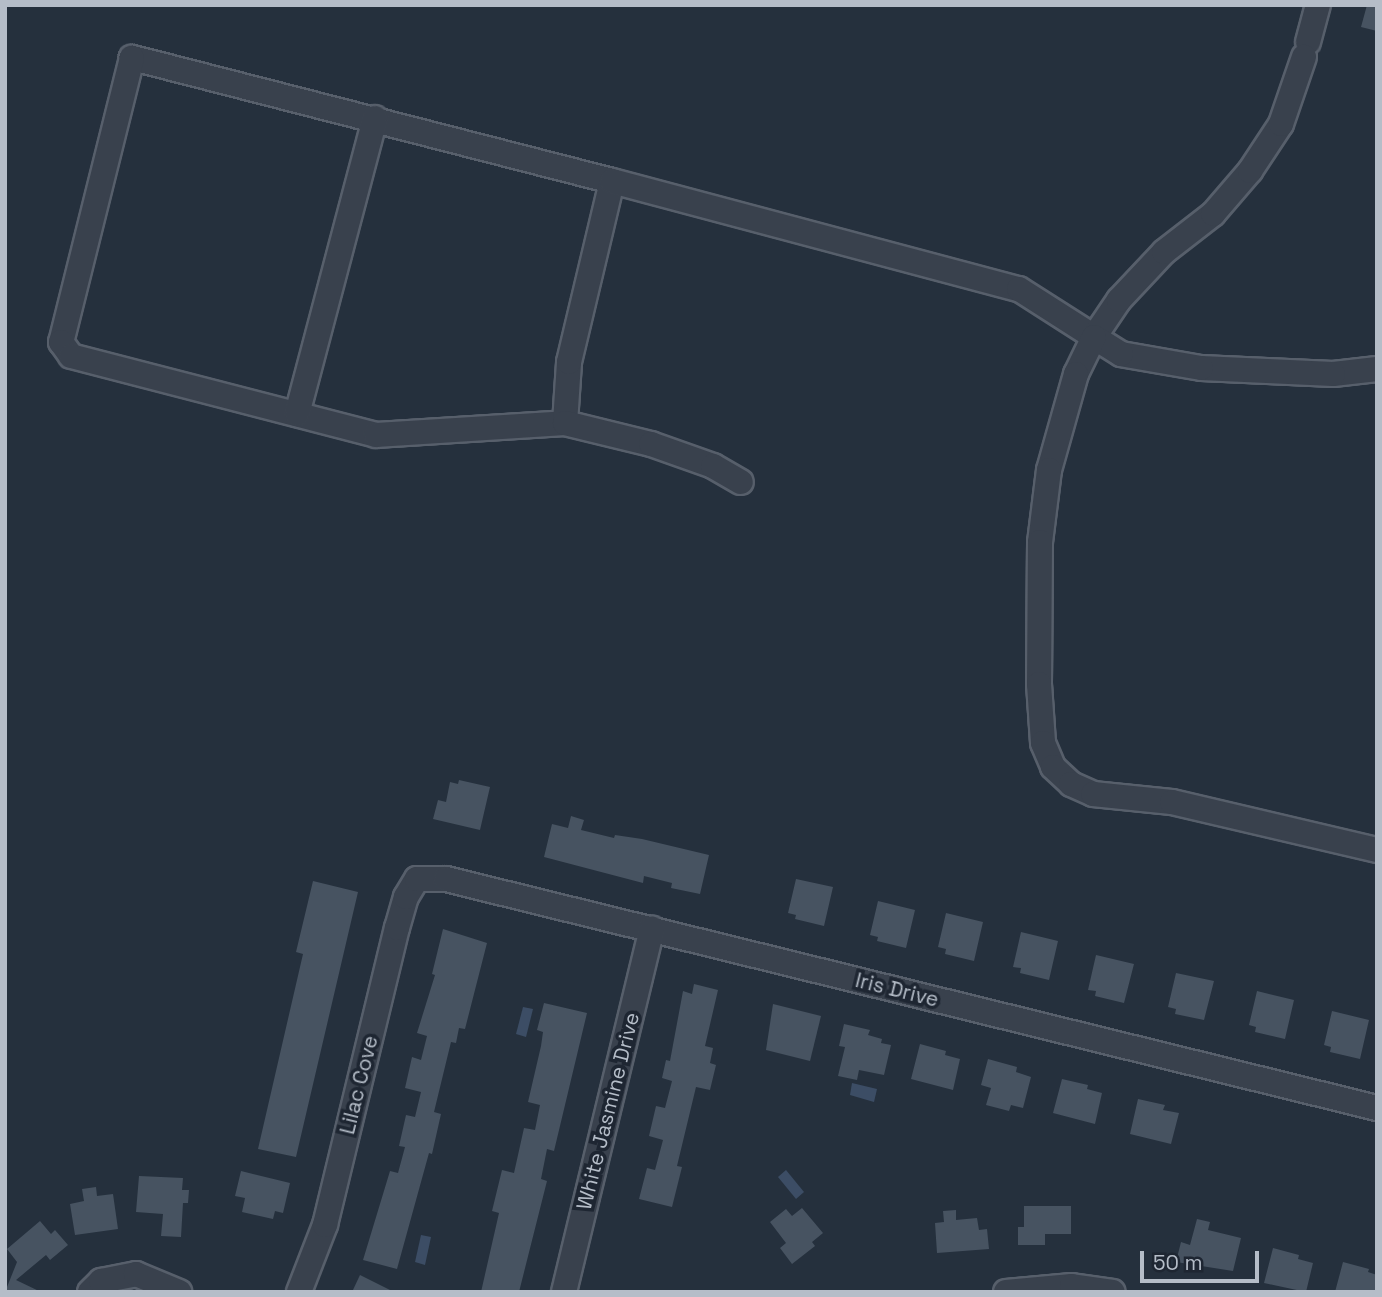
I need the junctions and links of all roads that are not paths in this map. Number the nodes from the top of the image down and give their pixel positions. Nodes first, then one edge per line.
1 (1318, 5) edge
2 (375, 118) junction
3 (612, 181) junction
4 (1094, 337) junction
5 (1377, 369) edge
6 (297, 414) junction
7 (565, 424) junction
8 (741, 482) dead end
9 (1377, 850) edge
10 (417, 879) joint
11 (652, 929) junction
12 (1377, 1108) edge
13 (90, 1292) edge
14 (179, 1292) edge
15 (299, 1292) edge
16 (564, 1292) edge
17 (1006, 1292) edge
18 (1113, 1292) edge

1 - 4 street
2 - 3 street
2 - 6 street
2 - 6 street
3 - 4 street
3 - 7 street
4 - 5 street
4 - 9 street
6 - 7 street
7 - 8 street
10 - 11 street, Iris Drive
10 - 15 street, Lilac Cove
11 - 12 street, Iris Drive
11 - 16 street, White Jasmine Drive
13 - 14 street
17 - 18 street

